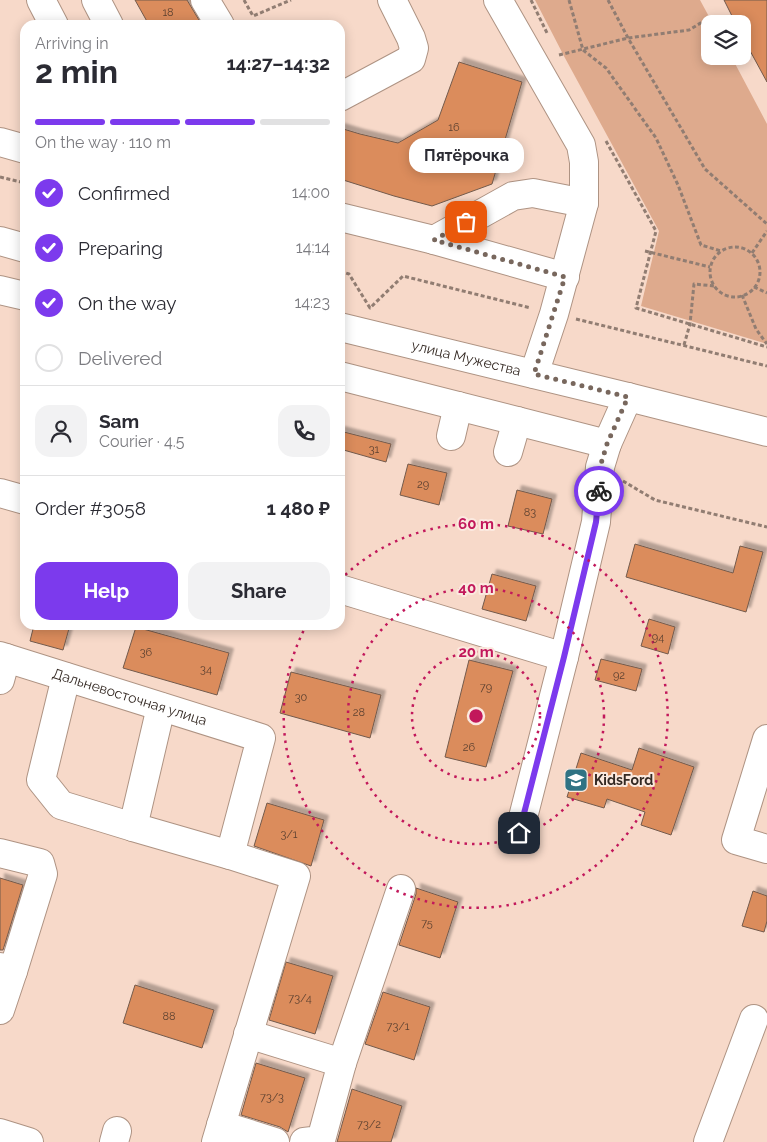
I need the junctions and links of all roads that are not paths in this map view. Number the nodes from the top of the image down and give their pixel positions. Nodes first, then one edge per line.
1 (41, 0) edge
2 (96, 0) edge
3 (205, 0) edge
4 (392, 0) edge
5 (498, 0) edge
6 (51, 20) edge
7 (106, 20) edge
8 (217, 20) edge
9 (345, 94) edge
10 (0, 142) edge
11 (20, 148) edge
12 (584, 202) junction
13 (345, 218) edge
14 (434, 240) junction
15 (0, 242) edge
16 (20, 247) edge
17 (565, 277) junction
18 (0, 290) edge
19 (20, 295) edge
20 (345, 328) edge
21 (534, 374) junction
22 (345, 377) edge
23 (628, 397) junction
24 (458, 406) junction
25 (517, 421) junction
26 (767, 432) edge
27 (452, 436) dead end
28 (508, 452) dead end
29 (604, 455) junction
30 (0, 494) edge
31 (20, 499) edge
32 (345, 591) edge
33 (564, 657) junction
34 (2, 665) edge
35 (66, 677) junction
36 (161, 707) junction
37 (767, 739) edge
38 (133, 827) junction
39 (519, 833) dead end
40 (767, 849) edge
41 (0, 853) edge
42 (230, 855) junction
43 (401, 889) dead end
44 (7, 969) edge
45 (0, 1010) edge
46 (754, 1019) dead end
47 (248, 1034) junction
48 (342, 1063) junction
49 (0, 1133) edge
50 (218, 1133) edge
51 (29, 1142) edge
52 (275, 1142) edge
53 (304, 1142) edge
54 (708, 1142) edge

1 - 6 street
2 - 7 street
3 - 8 street
4 - 9 street
5 - 12 street
10 - 11 street
12 - 14 street
12 - 17 street
13 - 14 street
14 - 17 street
15 - 16 street
17 - 21 street
18 - 19 street
20 - 21 street, улица Мужества
21 - 23 street, улица Мужества
22 - 24 street
23 - 26 street, улица Мужества
23 - 29 street
24 - 25 street
24 - 27 street
25 - 28 street
25 - 29 street
29 - 33 street
30 - 31 street
32 - 33 street
33 - 39 street
34 - 35 street, Дальневосточная улица
35 - 36 street, Дальневосточная улица
35 - 38 street
36 - 38 street
36 - 42 street, Дальневосточная улица
37 - 40 street
38 - 42 street
41 - 44 street
42 - 47 street
43 - 48 street
44 - 45 street
46 - 54 street
47 - 48 street
47 - 50 street
48 - 53 street
49 - 51 street
50 - 52 street

